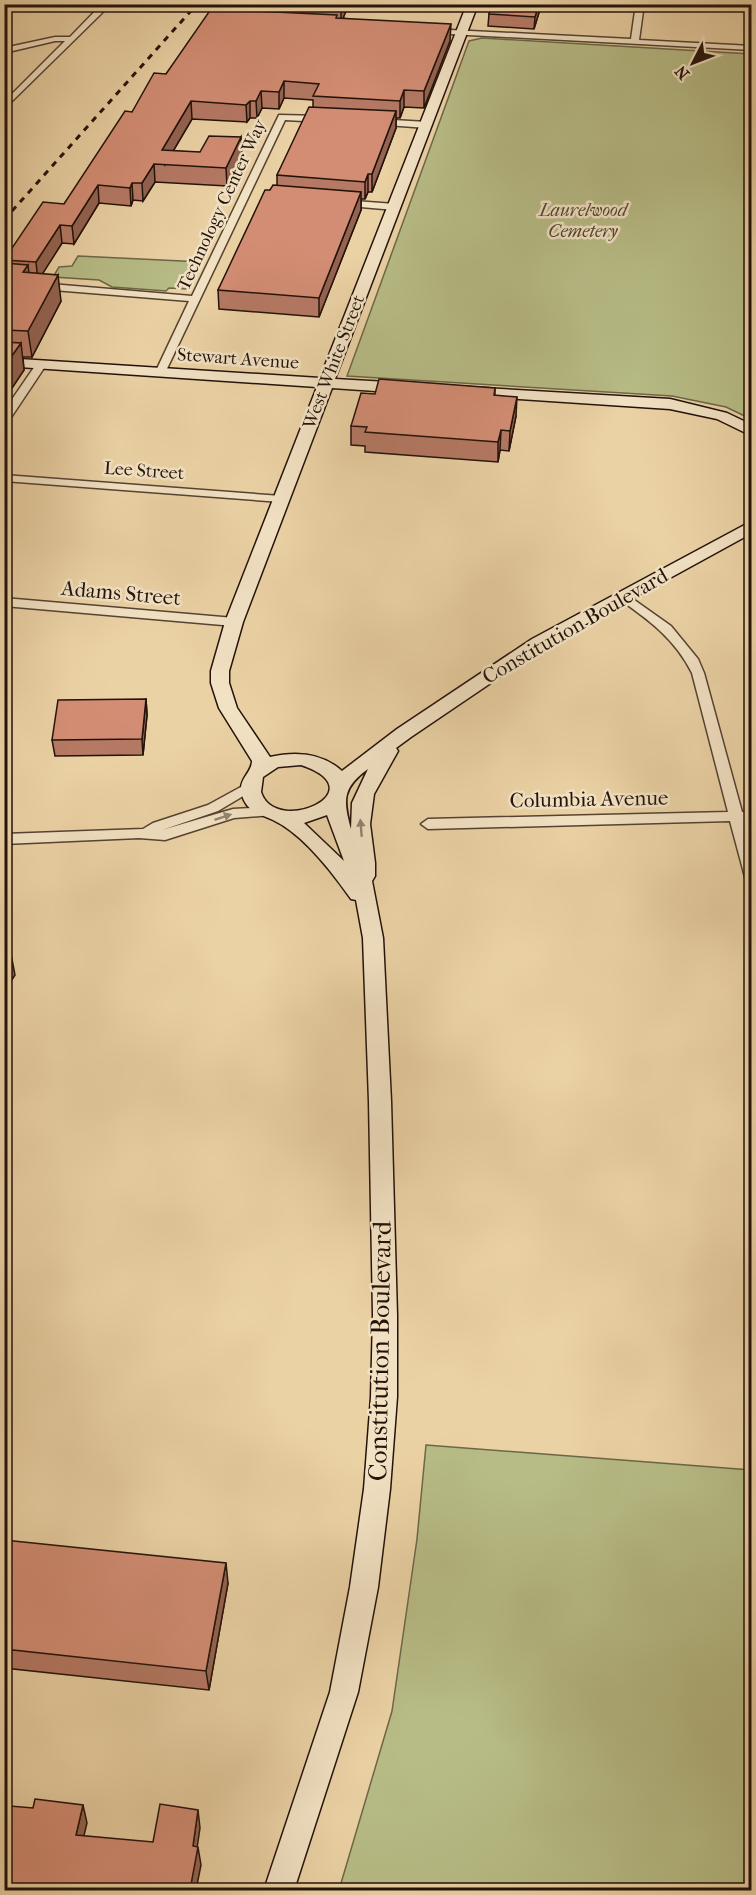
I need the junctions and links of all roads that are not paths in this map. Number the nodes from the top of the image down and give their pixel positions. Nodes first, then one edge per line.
1 (107, 4) edge
2 (473, 4) edge
3 (640, 4) edge
4 (416, 30) edge
5 (464, 33) junction
6 (72, 39) junction
7 (635, 43) junction
8 (752, 48) edge
9 (4, 51) edge
10 (4, 107) edge
11 (338, 120) edge
12 (360, 121) edge
13 (427, 125) junction
14 (246, 195) junction
15 (258, 196) dead end
16 (326, 201) edge
17 (395, 207) junction
18 (4, 283) edge
19 (196, 299) junction
20 (4, 362) edge
21 (41, 365) junction
22 (160, 373) junction
23 (326, 384) junction
24 (417, 389) edge
25 (452, 391) edge
26 (4, 420) edge
27 (752, 431) edge
28 (4, 478) edge
29 (280, 499) junction
30 (752, 526) edge
31 (623, 596) junction
32 (4, 602) edge
33 (234, 621) junction
34 (235, 722) junction
35 (401, 735) junction
36 (295, 759) junction
37 (317, 762) junction
38 (262, 769) junction
39 (250, 786) junction
40 (338, 794) junction
41 (274, 814) junction
42 (734, 816) junction
43 (752, 816) edge
44 (428, 824) dead end
45 (146, 833) junction
46 (4, 839) edge
47 (752, 877) edge
48 (365, 896) junction
49 (279, 1890) edge

1 - 6 street
2 - 5 street, West White Street
3 - 7 street
4 - 5 street
5 - 7 street
5 - 13 street, West White Street
6 - 9 street
6 - 10 street
7 - 8 street
11 - 14 street, Technology Center Way
12 - 13 street
13 - 17 street, West White Street
14 - 15 street
14 - 19 street, Technology Center Way
16 - 17 street
17 - 23 street, West White Street
18 - 19 street
19 - 22 street, Technology Center Way
20 - 21 street, Stewart Avenue
21 - 22 street, Stewart Avenue
21 - 26 street
22 - 23 street, Stewart Avenue
23 - 24 street, Stewart Avenue
23 - 29 street, West White Street
25 - 27 street
28 - 29 street, Lee Street
29 - 33 street, West White Street
30 - 31 street, Constitution Boulevard
31 - 35 street, Constitution Boulevard
31 - 42 street
32 - 33 street, Adams Street
33 - 34 street, West White Street
34 - 36 street, West White Street
34 - 38 street, West White Street
35 - 37 street, Constitution Boulevard
35 - 40 street, Constitution Boulevard
48 -> 35 street
36 - 37 street, Constitution Boulevard
36 - 38 street, Constitution Boulevard
37 - 40 street, Constitution Boulevard
38 - 39 street
39 - 41 street, Constitution Boulevard
39 - 45 street
40 - 41 street, Constitution Boulevard
40 - 48 street, Constitution Boulevard
45 -> 41 street
41 - 48 street, Constitution Boulevard
42 - 43 street, Columbia Avenue
42 - 44 street, Columbia Avenue
42 - 47 street
45 - 46 street
48 - 49 street, Constitution Boulevard

